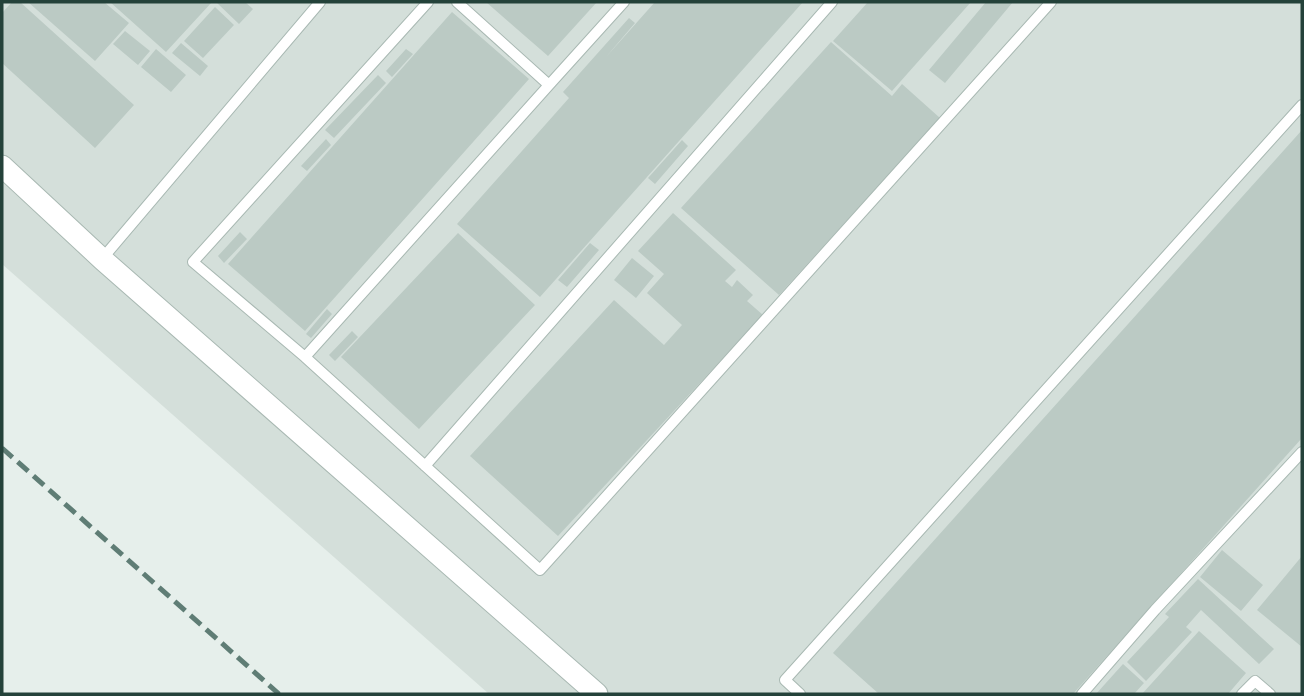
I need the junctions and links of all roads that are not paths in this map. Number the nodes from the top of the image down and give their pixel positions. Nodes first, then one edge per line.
1 (320, 2) edge
2 (428, 2) edge
3 (457, 2) edge
4 (624, 2) edge
5 (832, 2) edge
6 (1051, 2) edge
7 (549, 85) junction
8 (1302, 105) edge
9 (2, 166) edge
10 (102, 259) junction
11 (305, 357) junction
12 (1302, 452) edge
13 (425, 466) junction
14 (597, 694) edge
15 (800, 694) edge
16 (1082, 694) edge
17 (1242, 694) edge
18 (1270, 694) edge

1 - 10 lane
2 - 11 lane
3 - 7 lane
4 - 7 lane
5 - 13 lane
6 - 13 lane
7 - 11 lane
8 - 15 lane
9 - 10 street
10 - 14 street
11 - 13 lane
12 - 16 lane
17 - 18 lane

